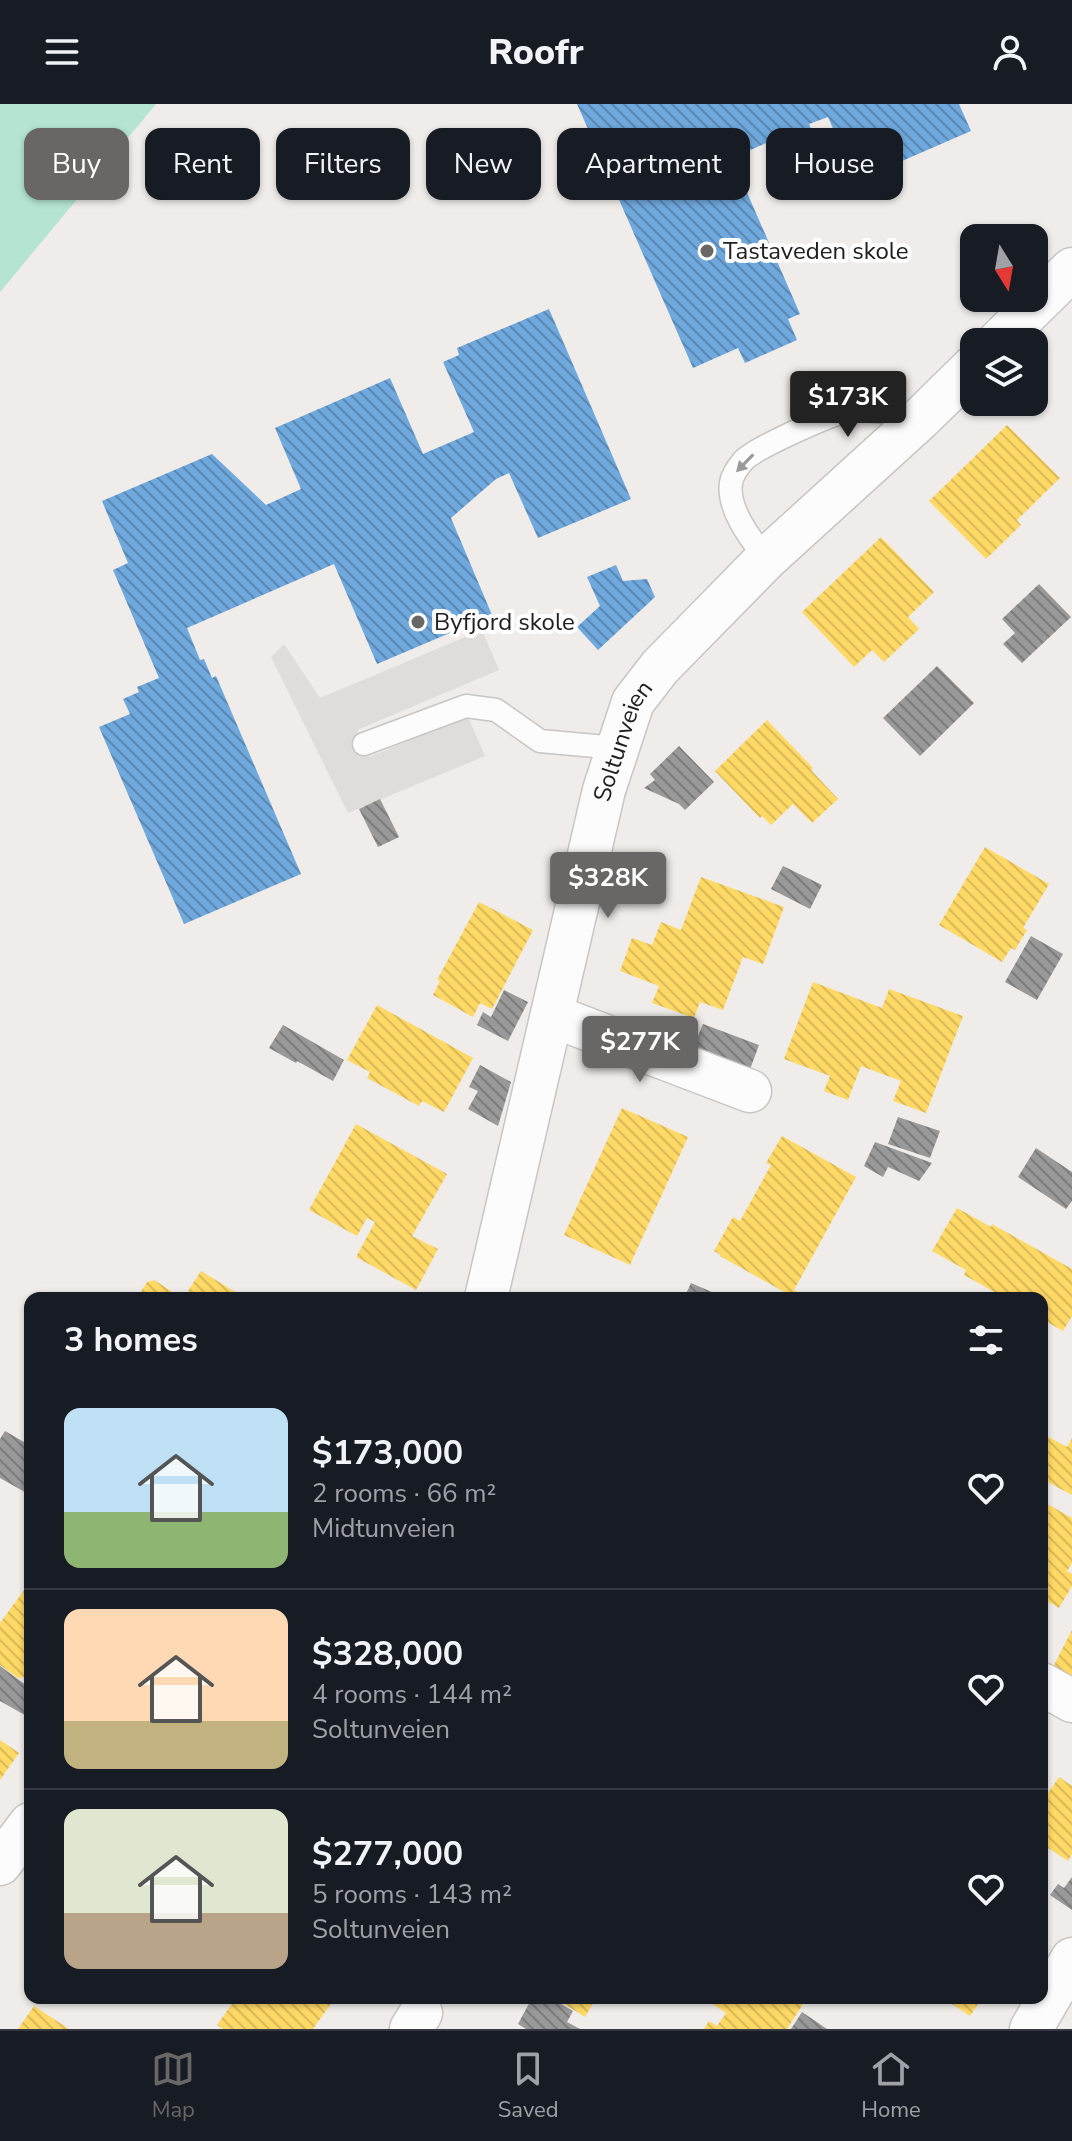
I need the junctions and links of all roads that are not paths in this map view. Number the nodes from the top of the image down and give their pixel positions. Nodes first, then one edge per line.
1 (1072, 269) edge
2 (1012, 328) edge
3 (960, 380) edge
4 (921, 418) junction
5 (766, 559) junction
6 (364, 744) dead end
7 (617, 748) junction
8 (553, 1016) junction
9 (750, 1091) dead end
10 (487, 1292) edge
11 (1048, 1687) edge
12 (1072, 1701) edge
13 (24, 1832) edge
14 (0, 1864) edge
15 (1072, 1959) edge
16 (1048, 2000) edge
17 (1046, 2004) edge
18 (1031, 2029) edge

1 - 2 street
3 - 4 street, Soltunveien
4 - 5 street, Soltunveien
4 -> 5 lane
5 - 7 street, Soltunveien
6 - 7 lane
7 - 8 street, Soltunveien
8 - 9 street
8 - 10 street, Soltunveien
11 - 12 street
13 - 14 street
15 - 16 street
17 - 18 street

